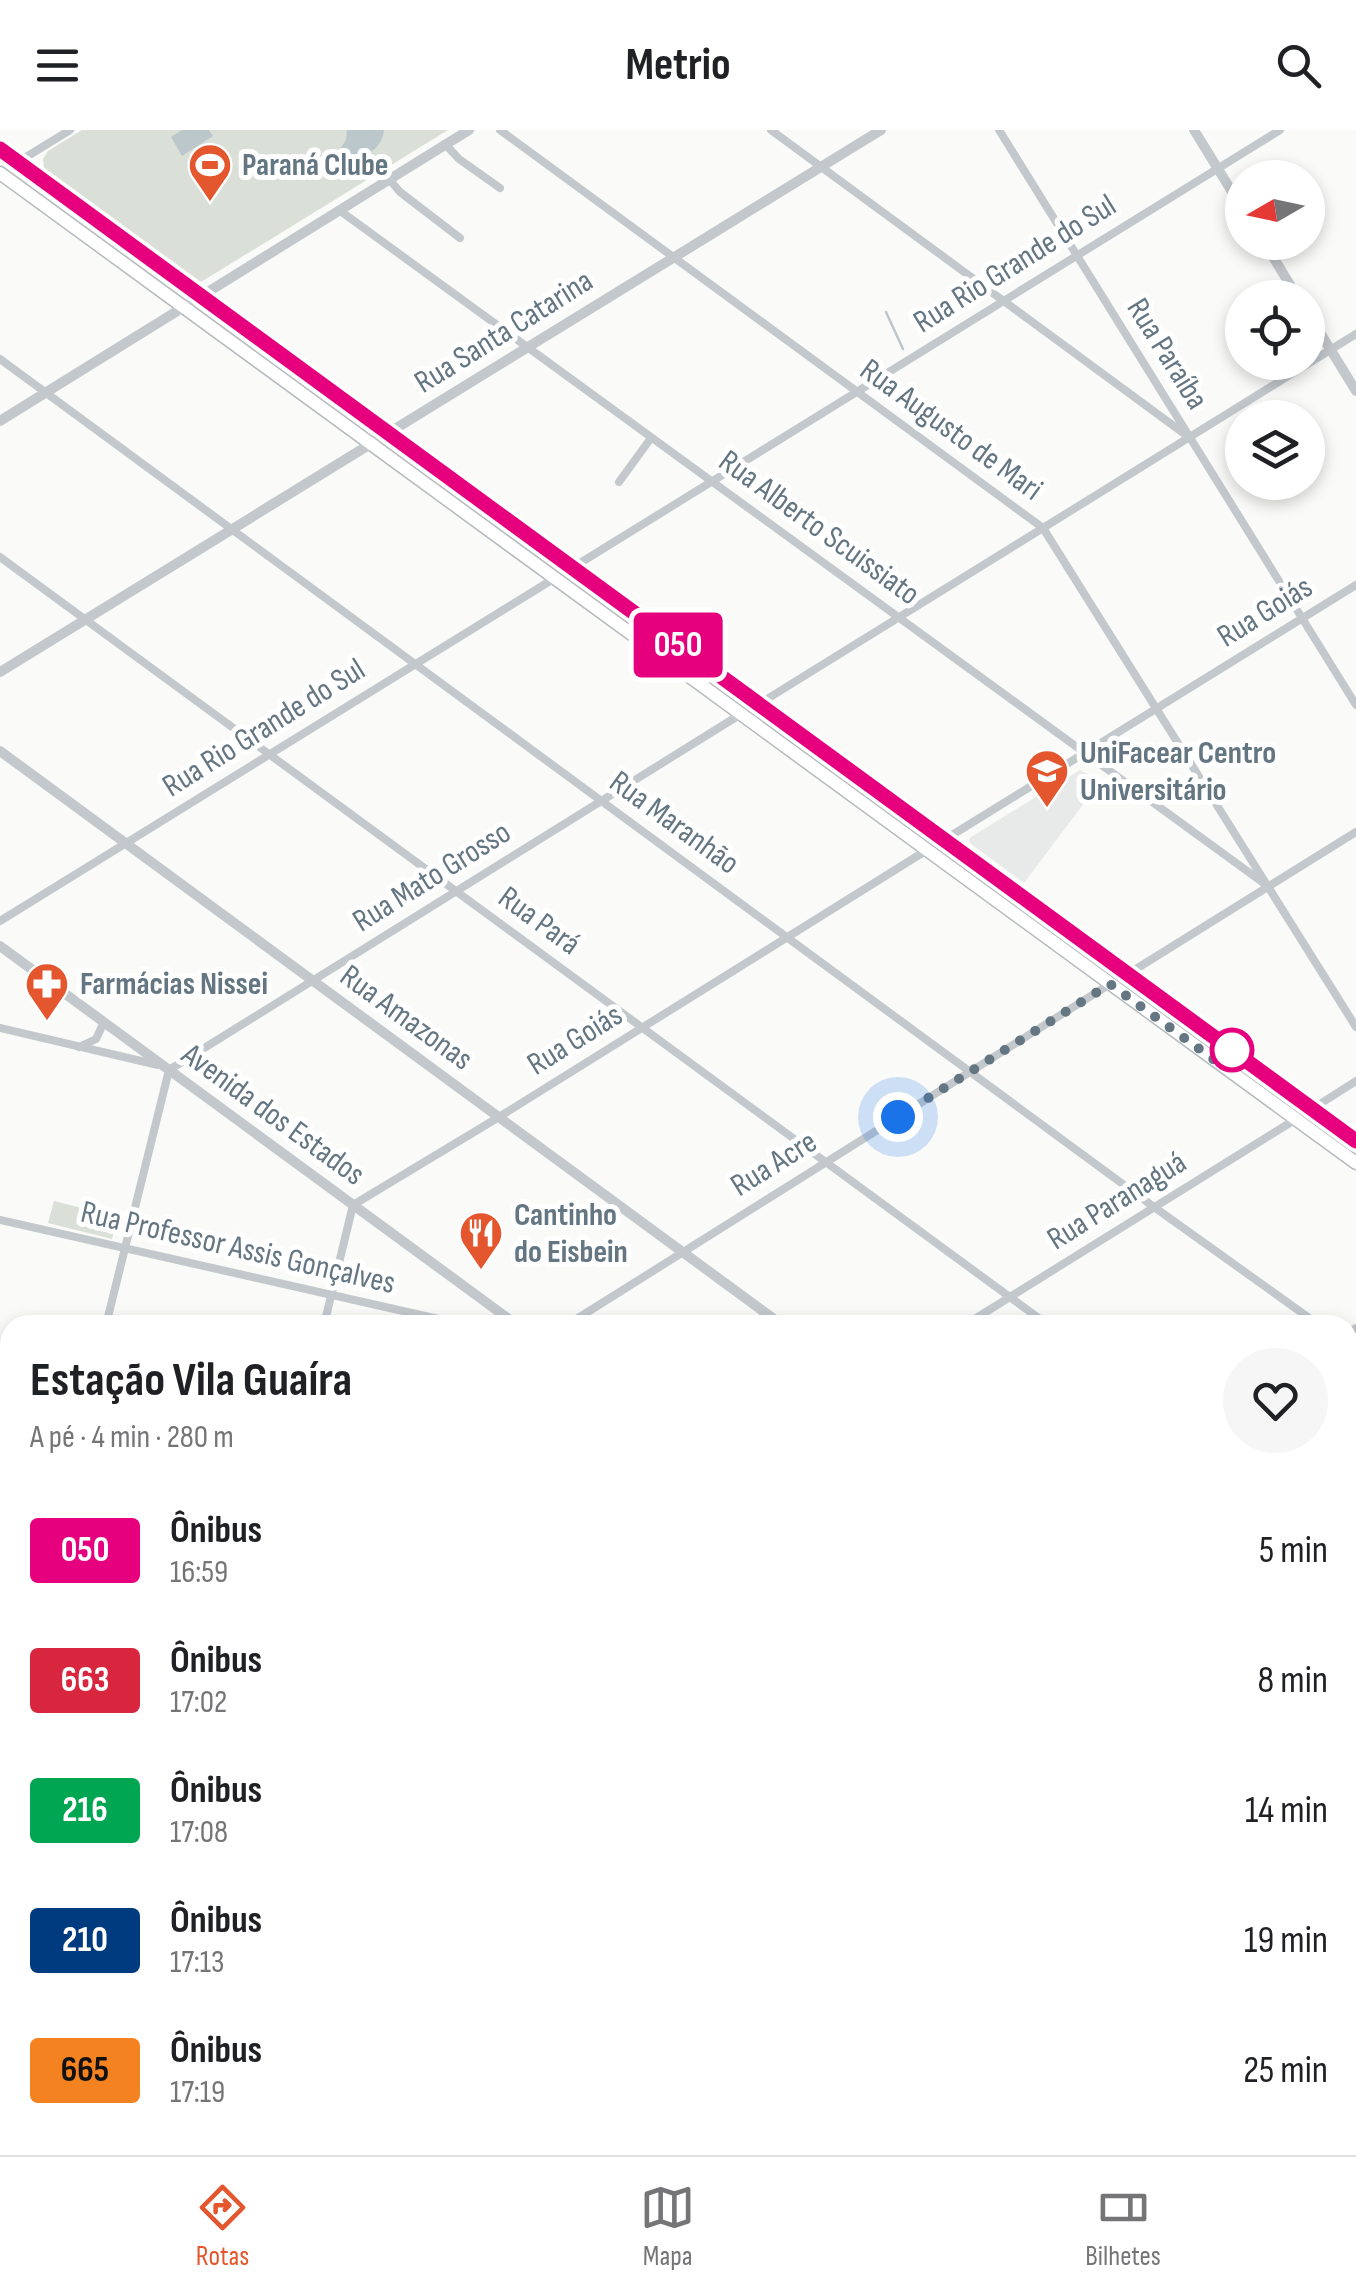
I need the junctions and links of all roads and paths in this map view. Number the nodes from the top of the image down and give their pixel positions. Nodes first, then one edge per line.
1 (70, 130) edge
2 (469, 130) edge
3 (500, 130) edge
4 (771, 130) edge
5 (882, 130) edge
6 (999, 130) edge
7 (1194, 130) edge
8 (1280, 130) edge
9 (446, 144) junction
10 (0, 149) edge
11 (18, 162) junction
12 (821, 167) junction
13 (1218, 168) junction
14 (0, 173) edge
15 (390, 179) junction
16 (1225, 180) edge
17 (500, 188) dead end
18 (339, 210) junction
19 (460, 238) dead end
20 (1077, 256) junction
21 (674, 258) junction
22 (200, 296) junction
23 (1004, 301) junction
24 (183, 307) junction
25 (1356, 334) edge
26 (1325, 340) edge
27 (527, 347) junction
28 (1331, 350) junction
29 (0, 359) edge
30 (291, 362) junction
31 (277, 376) junction
32 (1356, 390) edge
33 (46, 392) junction
34 (857, 392) junction
35 (0, 421) edge
36 (388, 433) junction
37 (651, 438) junction
38 (1190, 438) junction
39 (371, 444) junction
40 (619, 482) dead end
41 (712, 482) junction
42 (233, 528) junction
43 (1043, 528) junction
44 (0, 557) edge
45 (572, 568) junction
46 (555, 578) junction
47 (1356, 585) edge
48 (899, 618) junction
49 (1302, 618) junction
50 (85, 619) junction
51 (416, 664) junction
52 (0, 672) edge
53 (759, 704) junction
54 (1356, 706) edge
55 (1156, 709) junction
56 (741, 714) junction
57 (0, 751) edge
58 (1085, 753) junction
59 (269, 754) junction
60 (852, 772) junction
61 (835, 783) junction
62 (603, 801) junction
63 (1356, 832) edge
64 (944, 840) junction
65 (126, 844) junction
66 (927, 850) junction
67 (1268, 887) junction
68 (456, 892) junction
69 (0, 920) edge
70 (788, 938) junction
71 (0, 946) edge
72 (1128, 974) junction
73 (312, 980) junction
74 (1110, 984) junction
75 (1173, 1007) junction
76 (104, 1022) junction
77 (1162, 1022) junction
78 (1356, 1027) edge
79 (0, 1028) edge
80 (642, 1028) junction
81 (79, 1047) junction
82 (166, 1068) junction
83 (970, 1072) junction
84 (1356, 1081) edge
85 (1312, 1108) junction
86 (499, 1117) junction
87 (1296, 1119) junction
88 (1356, 1141) edge
89 (825, 1162) junction
90 (1356, 1163) edge
91 (352, 1204) junction
92 (1154, 1207) junction
93 (0, 1220) edge
94 (125, 1248) junction
95 (682, 1252) junction
96 (331, 1295) junction
97 (1009, 1297) junction
98 (108, 1315) edge
99 (326, 1315) edge
100 (420, 1315) edge
101 (503, 1315) edge
102 (583, 1315) edge
103 (768, 1315) edge
104 (981, 1315) edge
105 (1034, 1315) edge
106 (1305, 1315) edge

1 - 11 street
2 - 9 street
3 - 21 street, Rua Augusto de Mari
4 - 12 street
5 - 12 street, Rua Santa Catarina
6 - 20 street, Rua Paraíba
7 - 13 street
8 - 13 street, Rua Rio Grande do Sul
9 - 15 street
9 - 17 street
10 - 11 main road
11 - 22 main road
12 - 21 street, Rua Santa Catarina
12 - 23 street
13 - 16 street
13 - 20 street, Rua Rio Grande do Sul
14 - 24 main road
15 - 18 street
15 - 19 street
18 - 22 street
18 - 27 street, Rua Alberto Scuissiato
20 - 23 street, Rua Rio Grande do Sul
20 - 38 street, Rua Paraíba
21 - 27 street, Rua Santa Catarina
21 - 34 street, Rua Augusto de Mari
22 - 24 street
22 - 30 main road
23 - 34 street, Rua Rio Grande do Sul
23 - 38 street
24 - 31 main road
24 - 33 street
25 - 28 street
26 - 28 street
27 - 36 street, Rua Santa Catarina
27 - 37 street, Rua Alberto Scuissiato
28 - 32 street
28 - 38 street
29 - 33 street, Rua Maranhão
30 - 31 main road
30 - 36 main road
31 - 39 main road
33 - 35 street
33 - 42 street, Rua Maranhão
34 - 41 street, Rua Rio Grande do Sul
34 - 43 street, Rua Augusto de Mari
36 - 39 street, Rua Santa Catarina
36 - 45 main road
37 - 40 street
37 - 41 street, Rua Alberto Scuissiato
38 - 43 street
38 - 49 street, Rua Paraíba
39 - 42 street, Rua Santa Catarina
39 - 46 main road
41 - 45 street, Rua Rio Grande do Sul
41 - 48 street, Rua Alberto Scuissiato
42 - 50 street, Rua Santa Catarina
42 - 51 street, Rua Maranhão
43 - 48 street
43 - 55 street, Rua Augusto de Mari
44 - 50 street, Rua Pará
45 - 53 main road
46 - 51 street, Rua Rio Grande do Sul
46 - 56 main road
47 - 49 street, Rua Goiás
48 - 53 street
48 - 58 street, Rua Alberto Scuissiato
49 - 54 street, Rua Paraíba
49 - 55 street, Rua Goiás
50 - 52 street, Rua Santa Catarina
50 - 59 street, Rua Pará
51 - 59 street, Rua Rio Grande do Sul
51 - 62 street, Rua Maranhão
53 - 60 main road
55 - 58 street, Rua Goiás
55 - 67 street, Rua Augusto de Mari
56 - 61 main road
56 - 62 street, Rua Mato Grosso
57 - 65 street, Rua Amazonas
58 - 64 street, Rua Goiás
58 - 67 street, Rua Alberto Scuissiato
59 - 65 street, Rua Rio Grande do Sul
59 - 68 street, Rua Pará
60 - 61 main road
60 - 64 main road
61 - 66 main road
62 - 68 street, Rua Mato Grosso
62 - 70 street, Rua Maranhão
63 - 67 street
64 - 72 main road
65 - 69 street, Rua Rio Grande do Sul
65 - 73 street, Rua Amazonas
66 - 70 street, Rua Goiás
66 - 74 main road
67 - 72 street
67 - 78 street, Rua Augusto de Mari
68 - 73 street, Rua Mato Grosso
68 - 80 street, Rua Pará
70 - 80 street, Rua Goiás
70 - 83 street, Rua Maranhão
71 - 76 street, Avenida dos Estados
72 - 75 main road
73 - 82 street, Rua Mato Grosso
73 - 86 street, Rua Amazonas
74 - 77 main road
74 - 83 street, Rua Acre
75 - 77 main road
75 - 85 main road
76 - 81 street
76 - 82 street, Avenida dos Estados
77 - 87 main road
79 - 81 street
80 - 86 street, Rua Goiás
80 - 89 street, Rua Pará
81 - 82 street
82 - 91 street, Avenida dos Estados
82 - 94 street
83 - 89 street, Rua Acre
83 - 92 street, Rua Maranhão
84 - 85 street
85 - 88 main road
86 - 91 street, Rua Goiás
86 - 95 street, Rua Amazonas
87 - 90 main road
87 - 92 street, Rua Paranaguá
89 - 95 street, Rua Acre
89 - 97 street, Rua Pará
91 - 96 street
91 - 101 street, Avenida dos Estados
92 - 97 street, Rua Paranaguá
92 - 106 street, Rua Maranhão
93 - 94 street, Rua Professor Assis Gonçalves
94 - 96 street, Rua Professor Assis Gonçalves
94 - 98 street
95 - 102 street, Rua Acre
95 - 103 street, Rua Amazonas
96 - 99 street
96 - 100 street, Rua Professor Assis Gonçalves
97 - 104 street, Rua Paranaguá
97 - 105 street, Rua Pará

